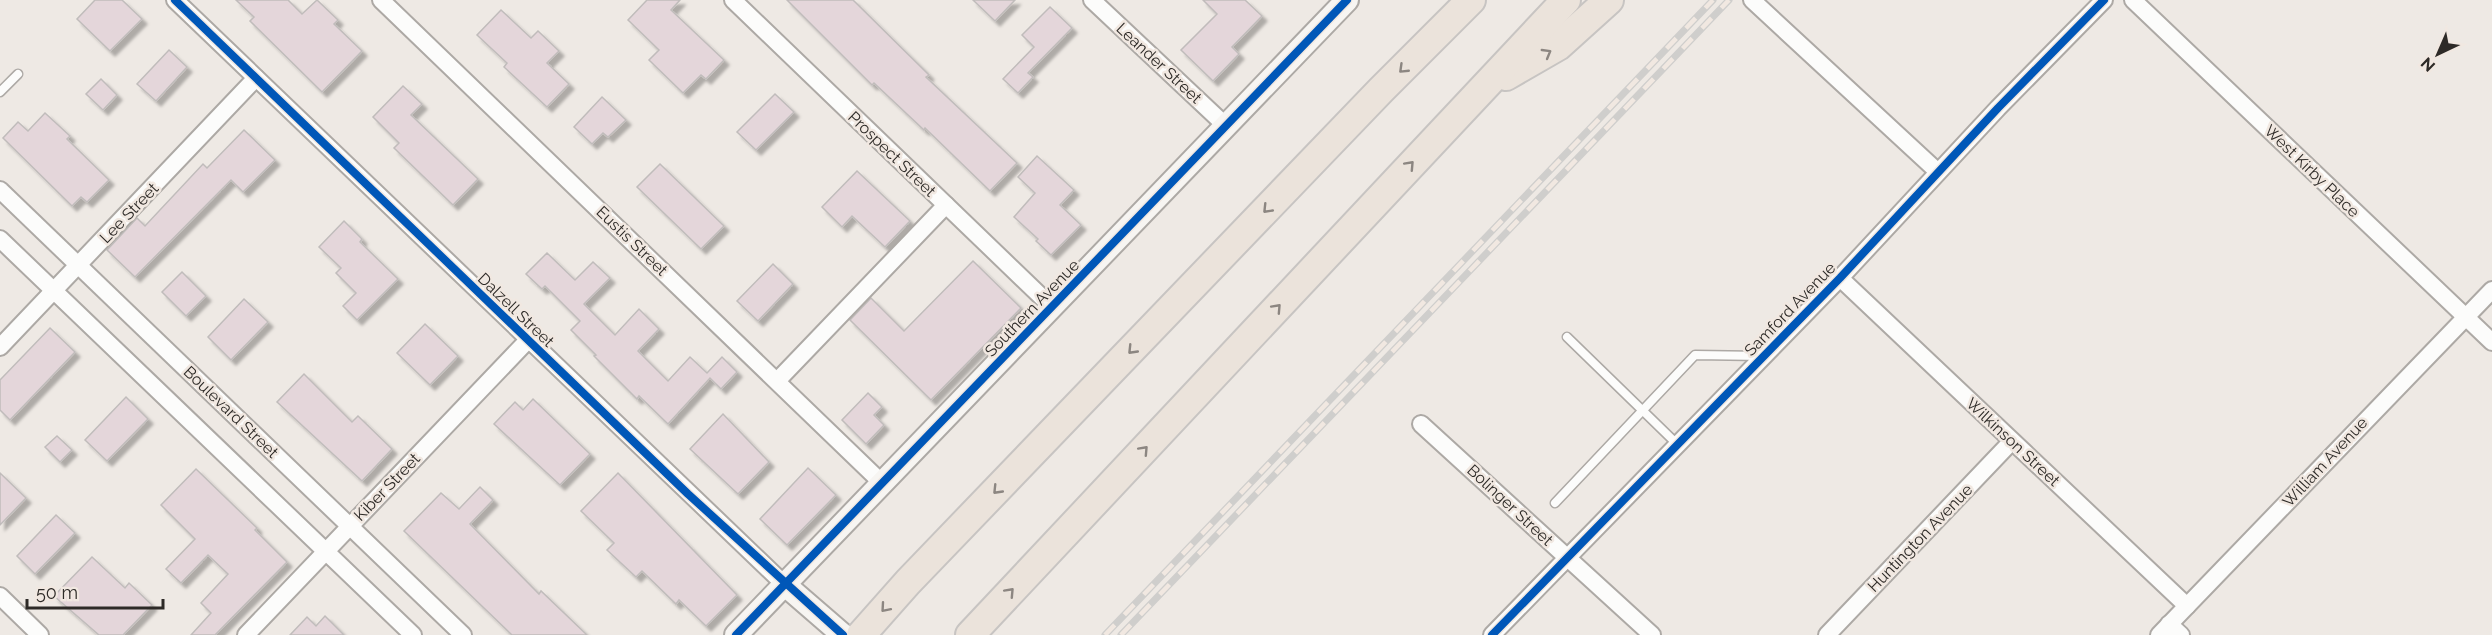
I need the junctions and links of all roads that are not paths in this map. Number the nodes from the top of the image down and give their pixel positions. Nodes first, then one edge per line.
1 (175, 0) edge
2 (381, 0) edge
3 (733, 0) edge
4 (1092, 0) edge
5 (1347, 0) edge
6 (1465, 0) edge
7 (1471, 0) edge
8 (1566, 0) edge
9 (1609, 0) edge
10 (1752, 0) edge
11 (2104, 0) edge
12 (2133, 0) edge
13 (1444, 28) junction
14 (18, 74) dead end
15 (256, 78) junction
16 (0, 92) edge
17 (1479, 93) junction
18 (1226, 126) junction
19 (1938, 172) junction
20 (0, 190) edge
21 (946, 205) junction
22 (0, 239) edge
23 (79, 265) junction
24 (1840, 278) junction
25 (2492, 290) edge
26 (54, 291) junction
27 (1052, 307) junction
28 (2466, 317) junction
29 (1567, 336) dead end
30 (528, 339) junction
31 (2492, 342) edge
32 (0, 347) edge
33 (1764, 356) junction
34 (777, 381) junction
35 (1642, 410) junction
36 (1422, 424) dead end
37 (2012, 441) junction
38 (1677, 444) junction
39 (882, 483) junction
40 (1555, 503) dead end
41 (349, 526) junction
42 (326, 552) junction
43 (1568, 558) junction
44 (784, 584) junction
45 (0, 596) edge
46 (2187, 606) junction
47 (2170, 631) edge
48 (40, 635) edge
49 (246, 635) edge
50 (413, 635) edge
51 (463, 635) edge
52 (736, 635) edge
53 (843, 635) edge
54 (861, 635) edge
55 (970, 635) edge
56 (1492, 635) edge
57 (1652, 635) edge
58 (1827, 635) edge

1 - 15 street, Dalzell Street
2 - 34 street, Eustis Street
3 - 21 street, Prospect Street
4 - 18 street, Leander Street
5 - 18 street, Southern Avenue
6 - 13 highway
7 - 13 highway
8 - 17 highway
17 -> 9 highway
10 - 19 street
11 - 19 street, Samford Avenue
12 - 28 street, West Kirby Place
13 -> 54 highway
14 - 16 lane
15 - 23 street, Lee Street
15 - 30 street, Dalzell Street
55 -> 17 highway
18 - 27 street, Southern Avenue
19 - 24 street, Samford Avenue
20 - 23 street, Boulevard Street
21 - 27 street, Prospect Street
21 - 34 street
22 - 26 street
23 - 26 street, Lee Street
23 - 41 street, Boulevard Street
24 - 33 street, Samford Avenue
24 - 37 street, Wilkinson Street
25 - 28 street, William Avenue
26 - 32 street, Lee Street
26 - 42 street
27 - 39 street, Southern Avenue
28 - 31 street, West Kirby Place
28 - 46 street, William Avenue
29 - 35 lane
30 - 41 street, Kiber Street
30 - 44 street, Dalzell Street
33 - 35 lane
33 - 38 street, Samford Avenue
34 - 39 street, Eustis Street
35 - 38 lane
35 - 40 lane
36 - 43 street, Bolinger Street
37 - 46 street, Wilkinson Street
37 - 58 street, Huntington Avenue
38 - 43 street, Samford Avenue
39 - 44 street, Southern Avenue
41 - 42 street, Kiber Street
41 - 51 street, Boulevard Street
42 - 49 street, Kiber Street
42 - 50 street
43 - 56 street, Samford Avenue
43 - 57 street, Bolinger Street
44 - 52 street, Southern Avenue
44 - 53 street, Dalzell Street
45 - 48 street
46 - 47 street, William Avenue

